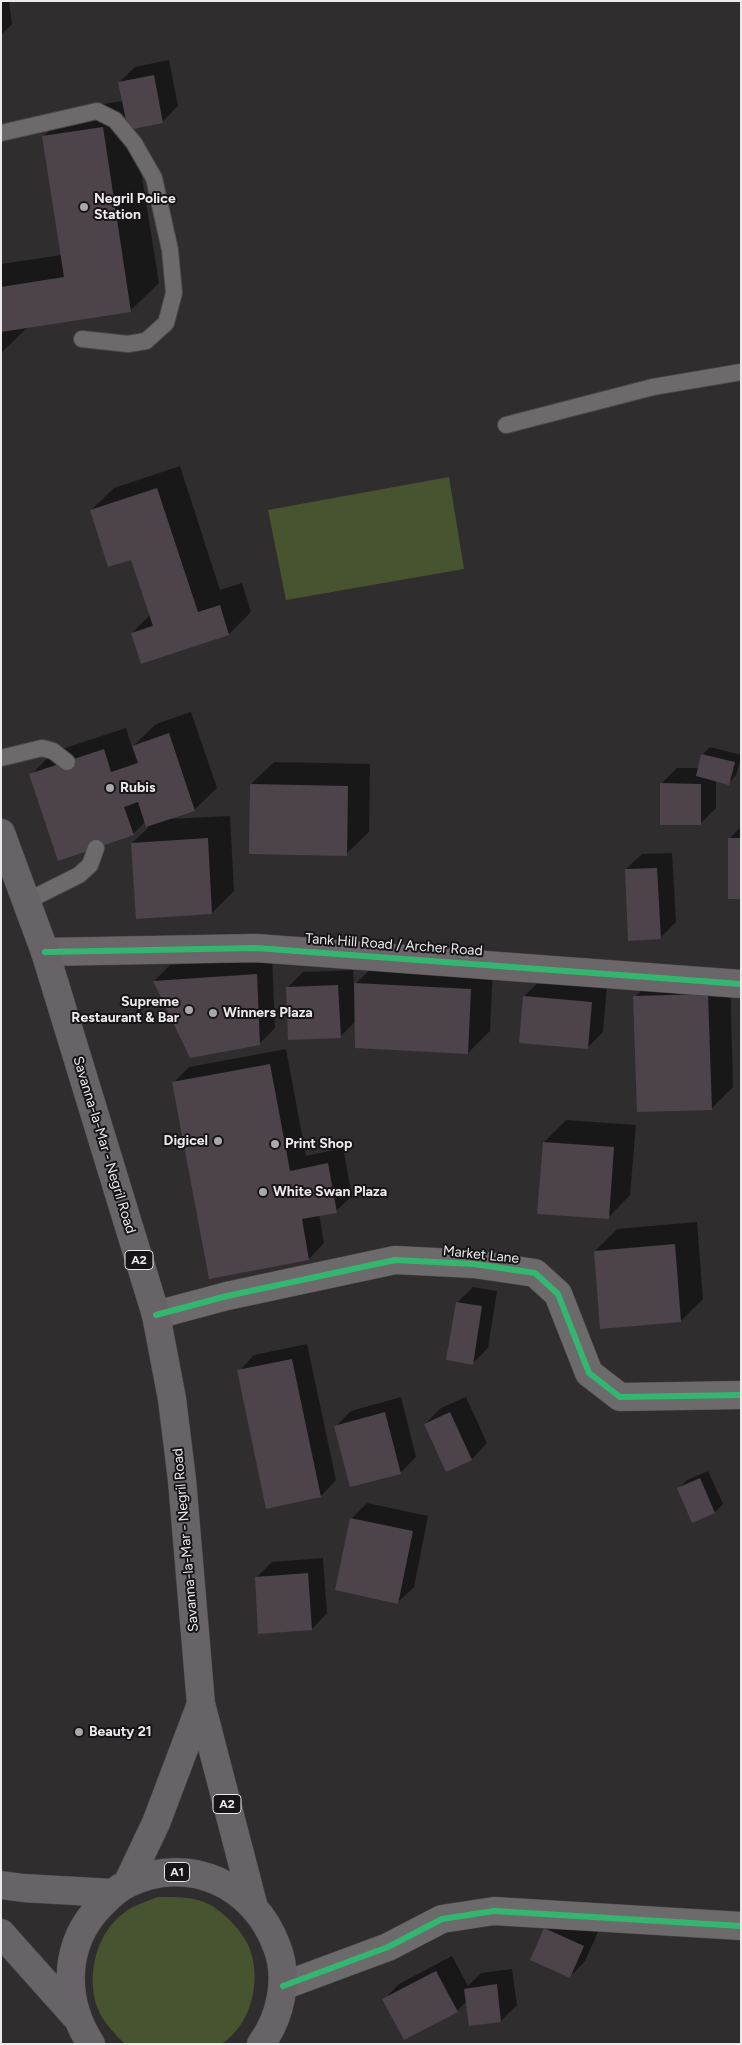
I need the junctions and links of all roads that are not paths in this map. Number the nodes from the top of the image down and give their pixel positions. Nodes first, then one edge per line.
1 (1, 133) edge
2 (82, 339) dead end
3 (741, 372) edge
4 (506, 424) dead end
5 (1, 758) edge
6 (66, 762) dead end
7 (1, 833) edge
8 (96, 848) dead end
9 (27, 902) junction
10 (46, 952) junction
11 (741, 984) edge
12 (156, 1315) junction
13 (741, 1395) edge
14 (201, 1704) junction
15 (1, 1885) edge
16 (120, 1888) junction
17 (253, 1904) junction
18 (741, 1926) edge
19 (1, 1933) edge
20 (283, 1986) junction
21 (76, 2017) junction
22 (91, 2044) edge
23 (261, 2044) edge

1 - 2 lane
3 - 4 lane
5 - 6 lane
7 - 9 main road, Savanna-la-Mar - Negril Road / A2
8 - 9 lane
9 - 10 main road, Savanna-la-Mar - Negril Road / A2
10 - 11 street, Tank Hill Road / Archer Road
10 - 12 main road, Savanna-la-Mar - Negril Road / A2
12 - 13 street, Market Lane
12 - 14 main road, Savanna-la-Mar - Negril Road / A2
14 - 16 main road, Savanna-la-Mar - Negril Road / A2
14 - 17 main road, Savanna-la-Mar - Negril Road / A2
15 - 16 main road, A1
16 - 17 main road, A1
16 - 21 main road, A1
17 - 20 main road, A1
18 - 20 street
19 - 21 main road, A1
20 - 23 main road, A1
21 - 22 main road, A1

